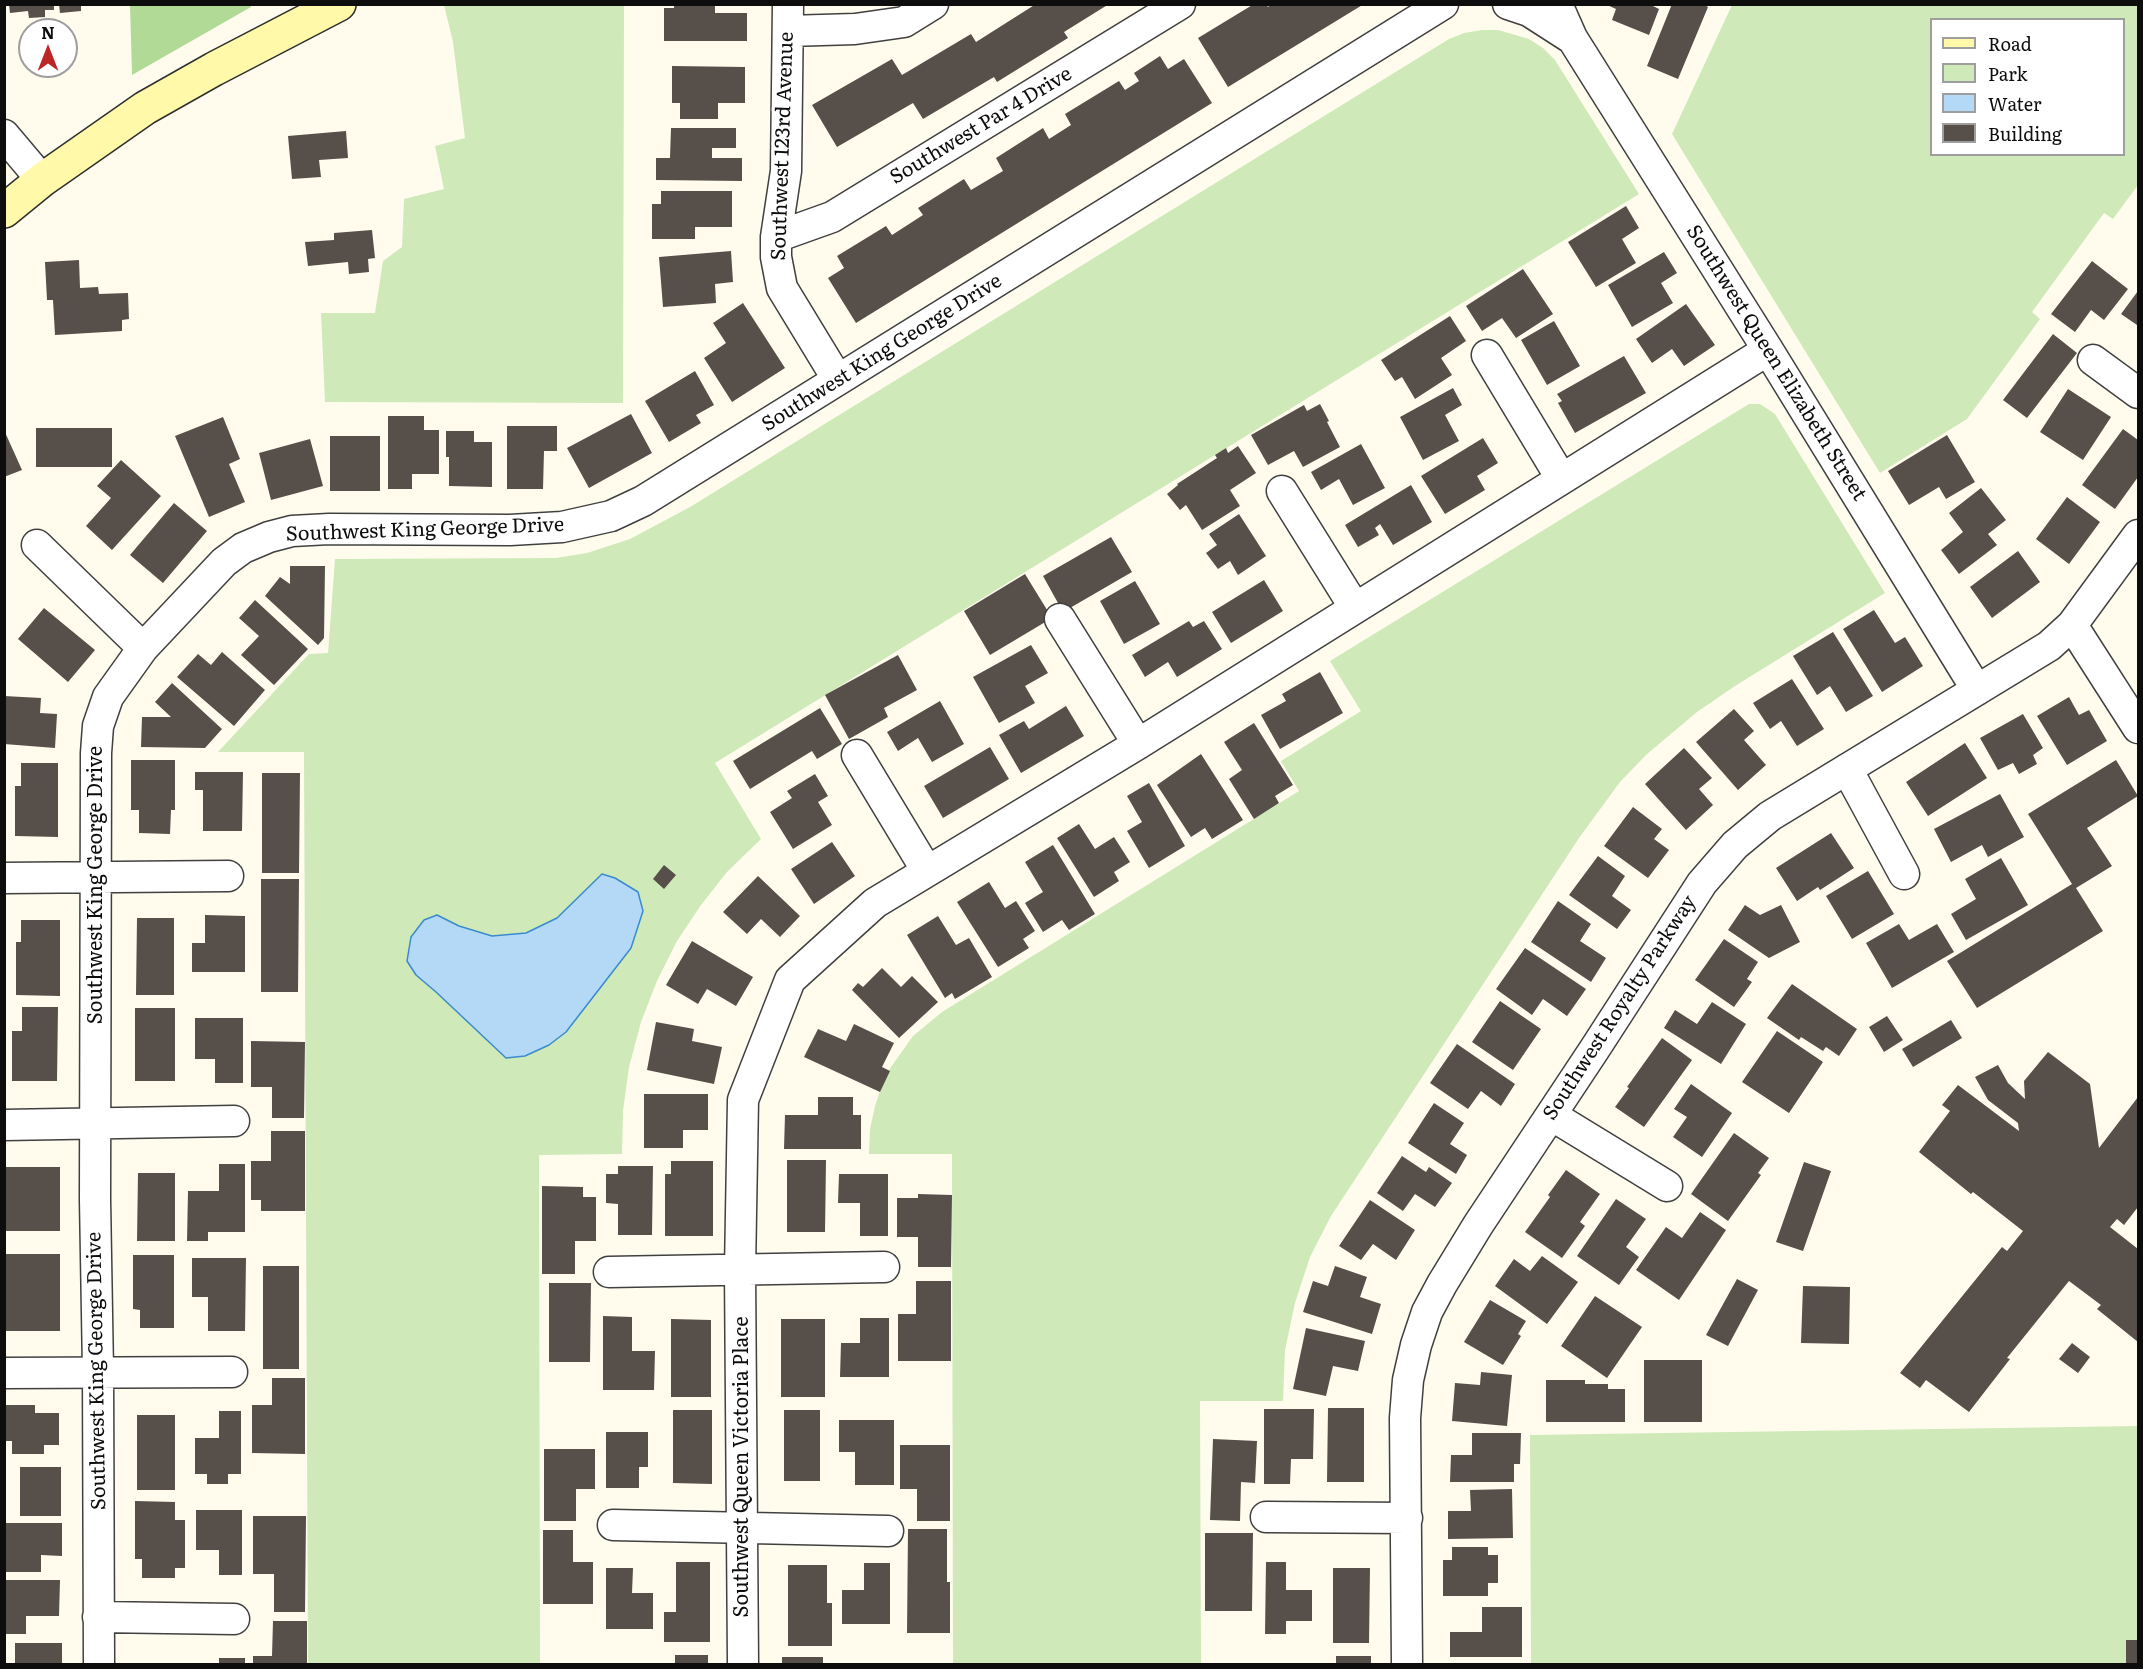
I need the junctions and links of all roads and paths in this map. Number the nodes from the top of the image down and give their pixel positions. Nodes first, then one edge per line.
1 (339, 4) edge
2 (933, 4) edge
3 (1180, 4) edge
4 (1443, 4) edge
5 (1508, 4) edge
6 (1557, 4) edge
7 (788, 18) edge
8 (1572, 38) junction
9 (4, 135) edge
10 (42, 180) junction
11 (4, 211) edge
12 (776, 237) junction
13 (1768, 350) junction
14 (1487, 355) dead end
15 (2093, 360) dead end
16 (838, 380) junction
17 (2139, 393) edge
18 (1561, 478) junction
19 (1282, 491) dead end
20 (2139, 535) edge
21 (37, 545) dead end
22 (1354, 608) junction
23 (1060, 619) dead end
24 (2072, 625) junction
25 (143, 648) junction
26 (1977, 690) junction
27 (2139, 728) edge
28 (1138, 744) junction
29 (857, 755) dead end
30 (1847, 769) junction
31 (927, 872) junction
32 (1904, 874) dead end
33 (97, 876) junction
34 (228, 876) dead end
35 (4, 878) edge
36 (1551, 1114) junction
37 (234, 1121) dead end
38 (95, 1124) junction
39 (4, 1125) edge
40 (1667, 1186) dead end
41 (884, 1267) dead end
42 (740, 1270) junction
43 (609, 1272) dead end
44 (98, 1371) junction
45 (232, 1372) dead end
46 (4, 1373) edge
47 (1266, 1517) dead end
48 (1407, 1518) junction
49 (613, 1526) dead end
50 (742, 1527) junction
51 (888, 1531) dead end
52 (98, 1617) junction
53 (234, 1619) dead end
54 (99, 1665) edge
55 (743, 1665) edge
56 (1407, 1665) edge

1 - 10 main road
2 - 7 street
3 - 12 street, Southwest Par 4 Drive
4 - 16 street, Southwest King George Drive
5 - 8 street, Southwest Queen Elizabeth Street
6 - 8 street, Southwest Queen Elizabeth Street
7 - 12 street, Southwest 123rd Avenue
8 - 13 street, Southwest Queen Elizabeth Street
9 - 10 street
10 - 11 main road
12 - 16 street, Southwest 123rd Avenue
13 - 18 street, Southwest Queen Victoria Place
13 - 26 street, Southwest Queen Elizabeth Street
14 - 18 street
15 - 17 street
16 - 25 street, Southwest King George Drive
18 - 22 street, Southwest Queen Victoria Place
19 - 22 street
20 - 24 street, Southwest Royalty Parkway
21 - 25 street
22 - 28 street, Southwest Queen Victoria Place
23 - 28 street
24 - 26 street, Southwest Royalty Parkway
24 - 27 street
25 - 33 street, Southwest King George Drive
26 - 30 street, Southwest Royalty Parkway
28 - 31 street, Southwest Queen Victoria Place
29 - 31 street
30 - 32 street
30 - 36 street, Southwest Royalty Parkway
31 - 42 street, Southwest Queen Victoria Place
33 - 34 street
33 - 35 street
33 - 38 street, Southwest King George Drive
36 - 40 street
36 - 48 street, Southwest Royalty Parkway
37 - 38 street
38 - 39 street
38 - 44 street, Southwest King George Drive
41 - 42 street
42 - 43 street
42 - 50 street, Southwest Queen Victoria Place
44 - 45 street
44 - 46 street
44 - 52 street, Southwest King George Drive
47 - 48 street
48 - 56 street, Southwest Royalty Parkway
49 - 50 street
50 - 51 street
50 - 55 street, Southwest Queen Victoria Place
52 - 53 street
52 - 54 street, Southwest King George Drive

